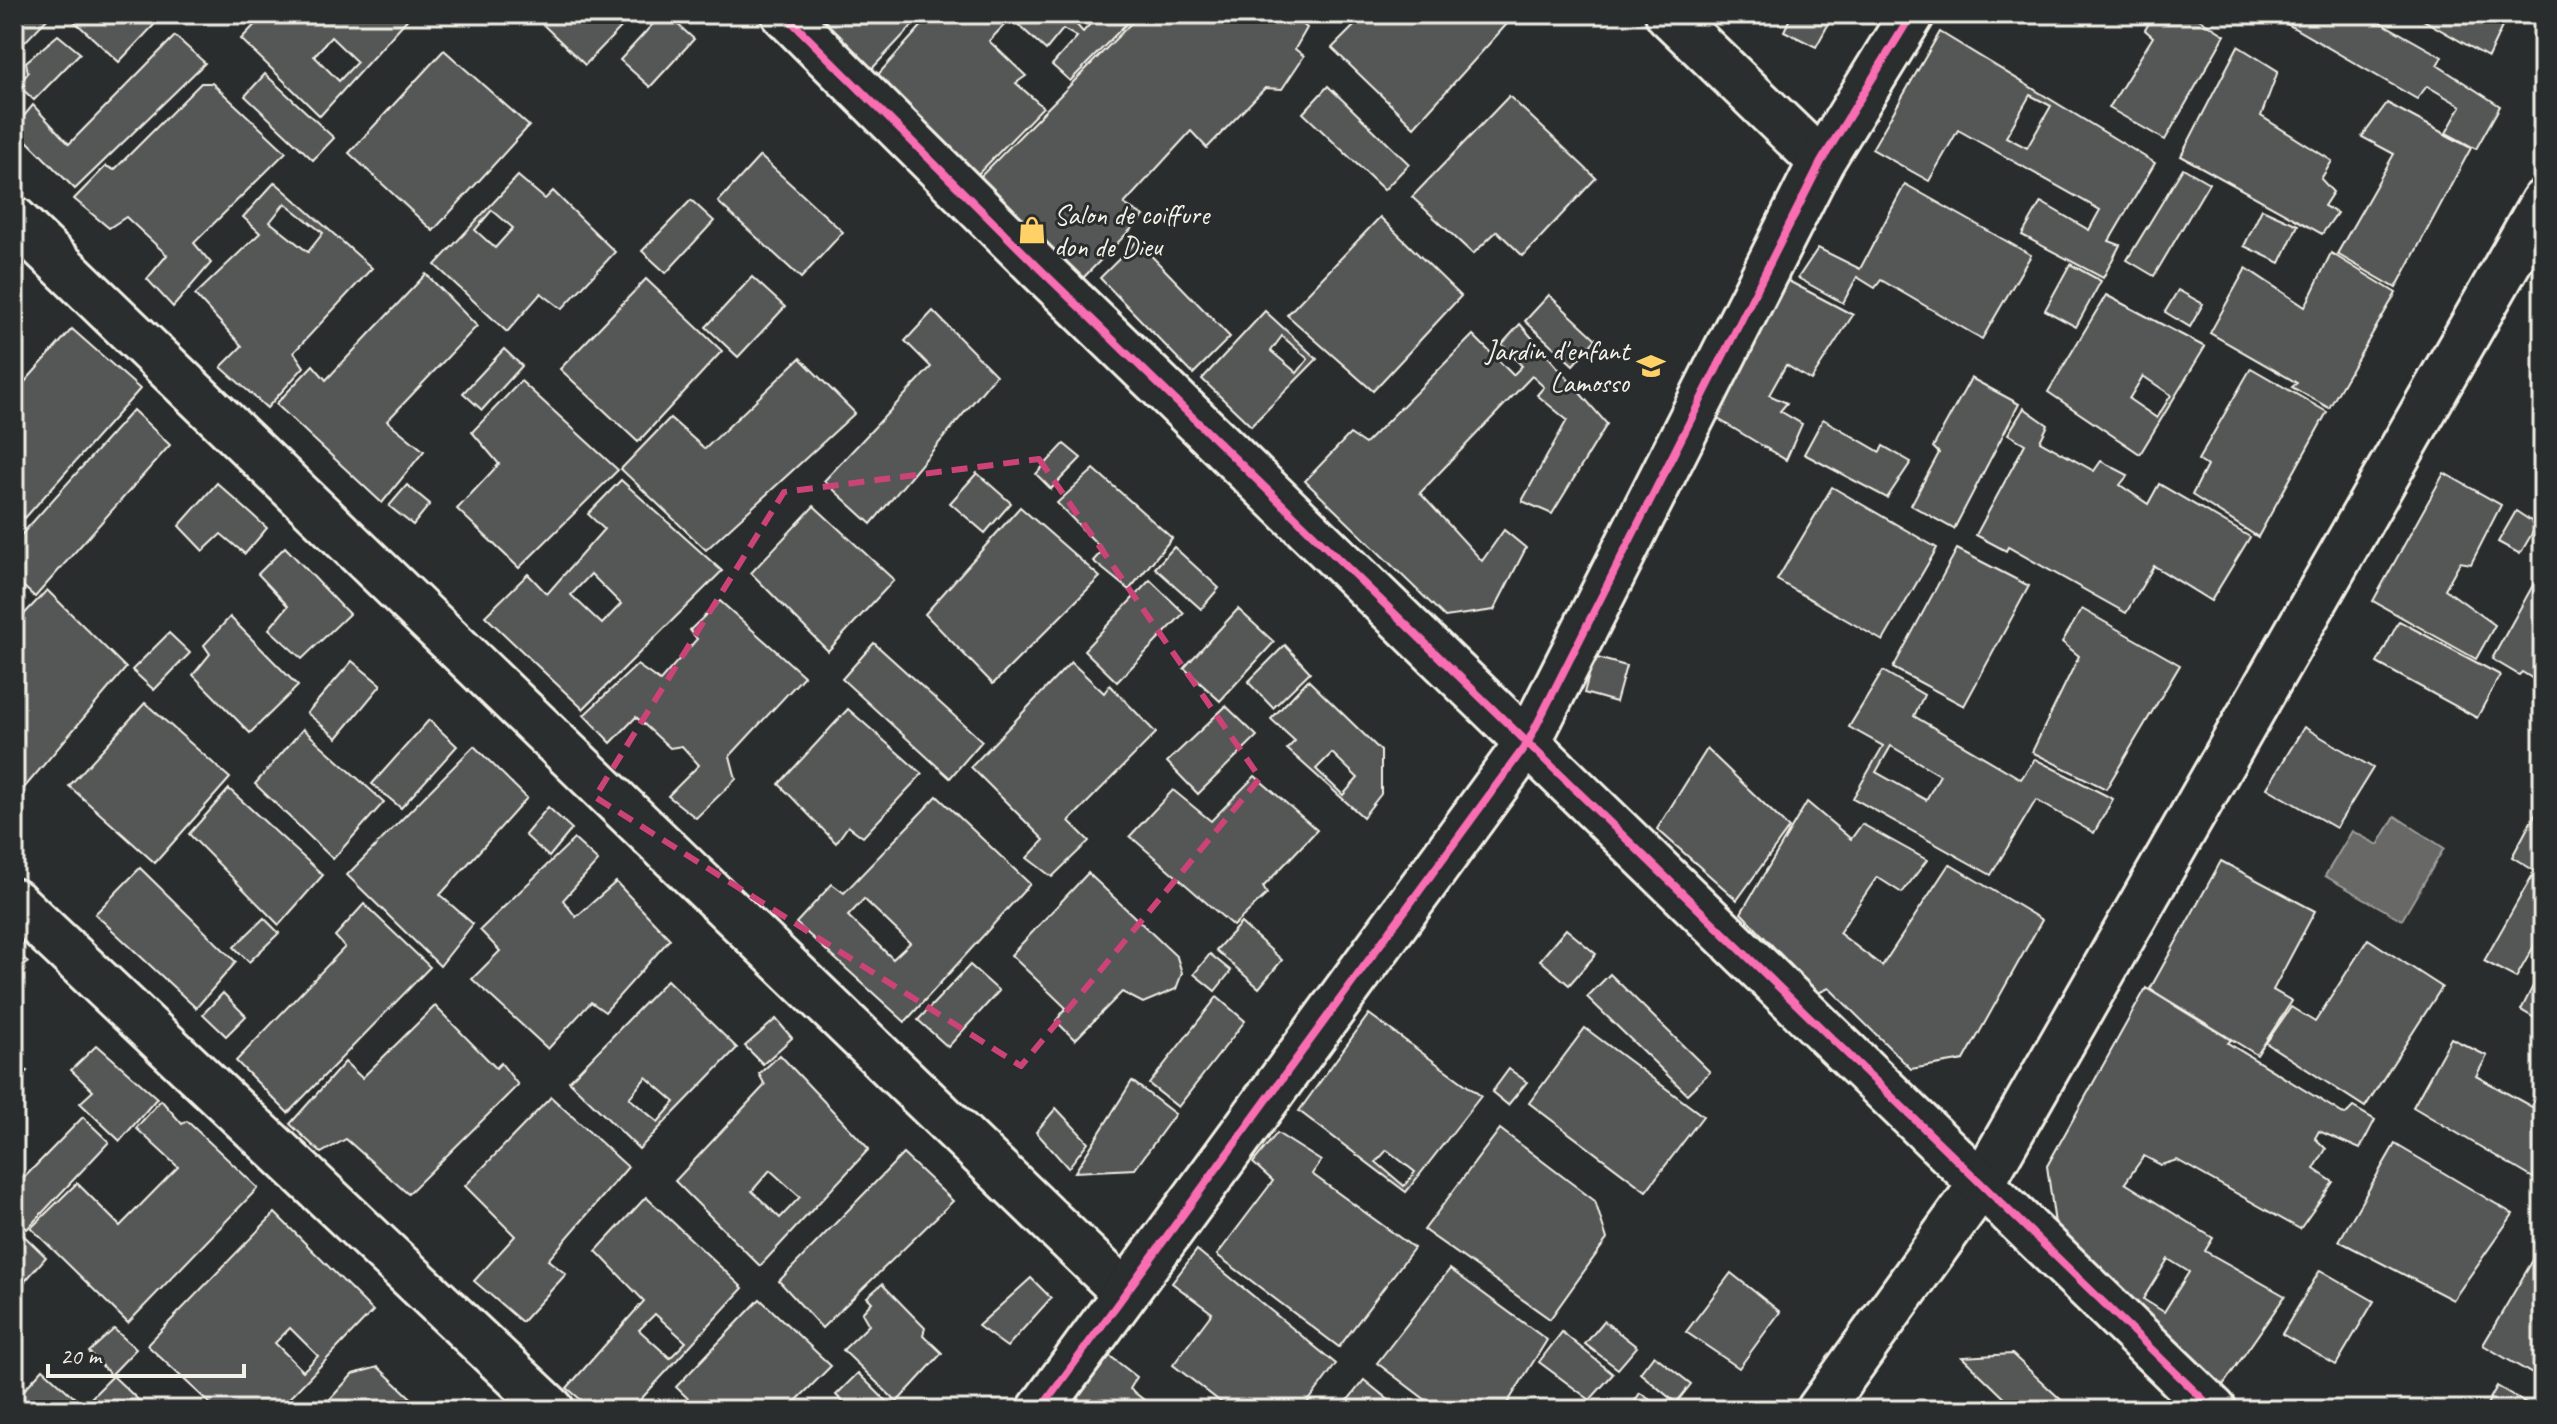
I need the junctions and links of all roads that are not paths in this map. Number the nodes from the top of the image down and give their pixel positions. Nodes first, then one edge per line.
1 (784, 14) edge
2 (1668, 14) edge
3 (1912, 14) edge
4 (1821, 162) junction
5 (2543, 202) edge
6 (14, 219) edge
7 (1528, 742) junction
8 (14, 901) edge
9 (1982, 1183) junction
10 (1125, 1293) junction
11 (552, 1410) edge
12 (1040, 1410) edge
13 (1819, 1410) edge
14 (2214, 1410) edge

1 - 7 street
2 - 4 street
3 - 4 street
4 - 7 street
5 - 9 street
6 - 10 street
7 - 9 street
7 - 10 street
8 - 11 street
9 - 13 street
9 - 14 street
10 - 12 street

